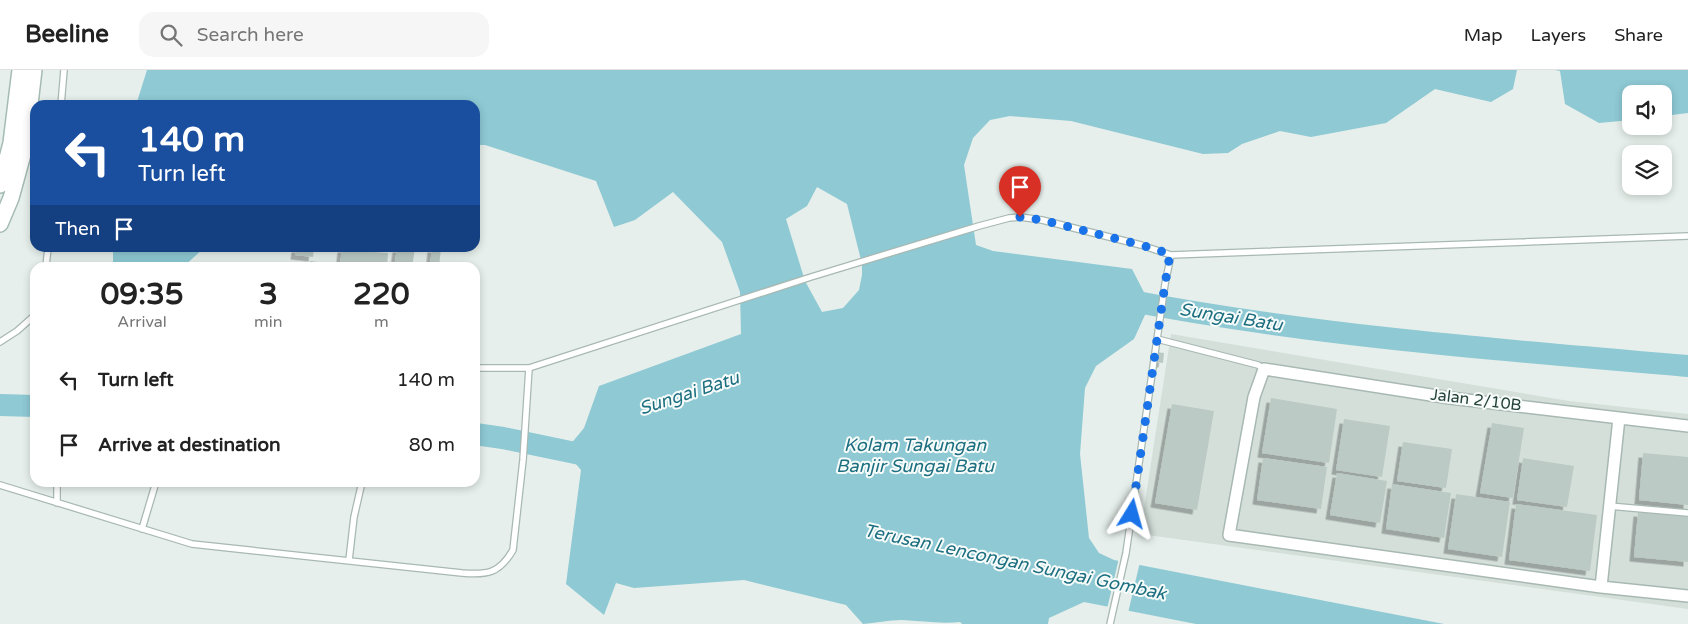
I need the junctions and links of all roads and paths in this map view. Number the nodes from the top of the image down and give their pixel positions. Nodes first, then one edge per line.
1 (20, 70) edge
2 (34, 70) edge
3 (64, 70) edge
4 (30, 100) edge
5 (61, 100) edge
6 (30, 104) edge
7 (0, 185) edge
8 (0, 224) edge
9 (1688, 236) edge
10 (1170, 254) junction
11 (30, 319) edge
12 (1156, 339) junction
13 (0, 342) edge
14 (480, 368) edge
15 (529, 368) junction
16 (1264, 369) junction
17 (1619, 418) junction
18 (1688, 426) edge
19 (0, 486) edge
20 (57, 487) edge
21 (155, 487) edge
22 (361, 487) edge
23 (56, 503) junction
24 (1610, 506) junction
25 (1688, 513) edge
26 (142, 529) junction
27 (349, 560) junction
28 (1601, 587) junction
29 (1688, 596) edge
30 (1110, 621) edge

1 - 7 street
2 - 4 street
3 - 5 lane
6 - 8 street
9 - 10 lane
10 - 12 lane
10 - 15 lane
11 - 13 lane
12 - 16 lane
12 - 30 lane
14 - 15 lane
15 - 27 lane
16 - 17 street, Jalan 2/10B
16 - 28 street
17 - 18 street, Jalan 2/10B
17 - 24 street
19 - 23 lane
20 - 23 lane
21 - 26 lane
22 - 27 lane
23 - 26 lane
24 - 25 lane
24 - 28 street
26 - 27 lane
28 - 29 street

